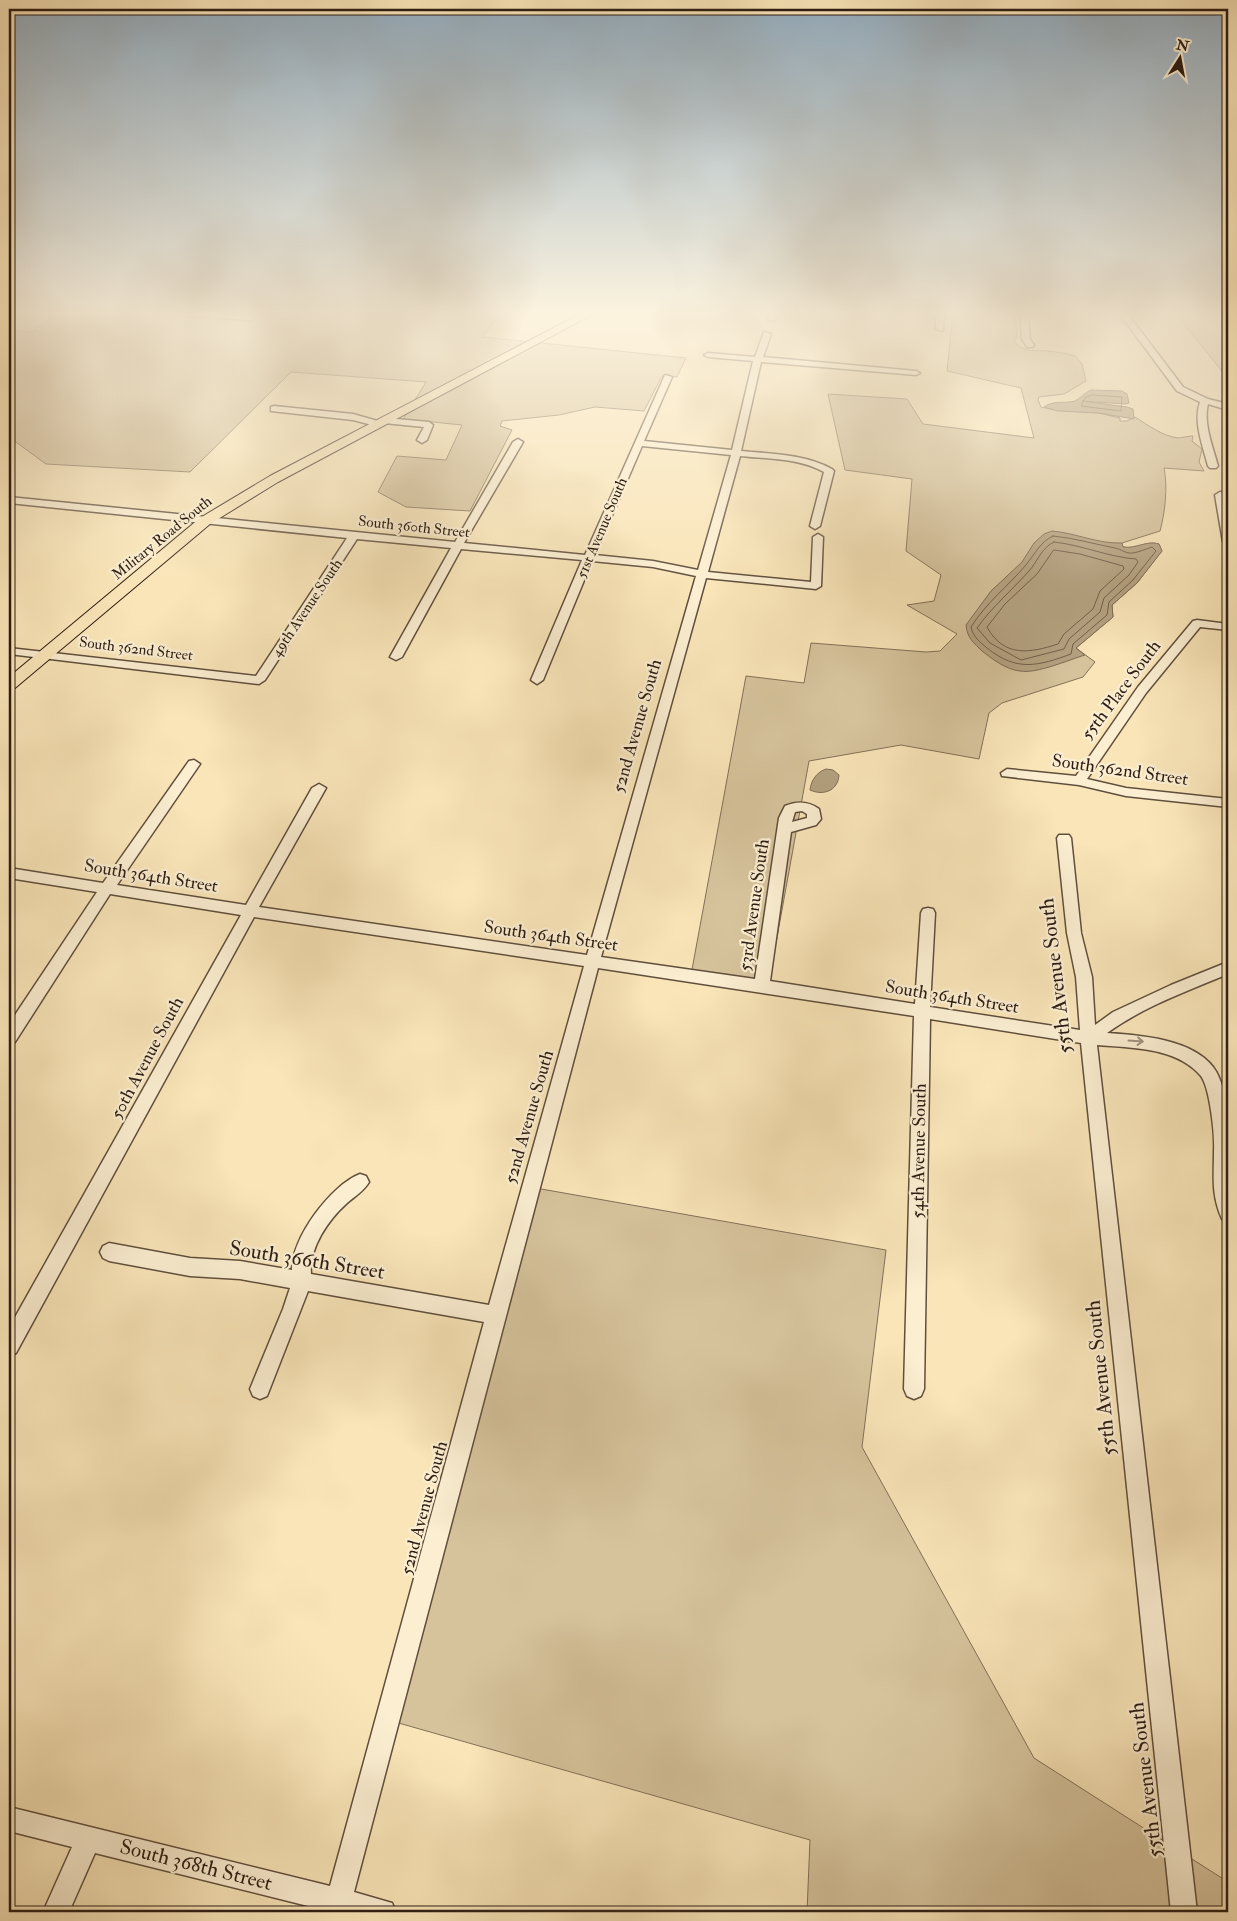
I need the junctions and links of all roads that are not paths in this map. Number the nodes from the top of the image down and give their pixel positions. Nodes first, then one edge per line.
1 (420, 403) edge
2 (657, 403) edge
3 (748, 403) edge
4 (1204, 403) edge
5 (1211, 403) edge
6 (1228, 407) edge
7 (274, 409) dead end
8 (383, 422) junction
9 (422, 440) dead end
10 (518, 442) dead end
11 (640, 442) junction
12 (736, 452) junction
13 (1213, 466) dead end
14 (1224, 496) edge
15 (9, 500) edge
16 (205, 521) junction
17 (815, 526) dead end
18 (354, 536) junction
19 (818, 537) dead end
20 (1228, 542) edge
21 (458, 546) junction
22 (590, 558) junction
23 (701, 574) junction
24 (1228, 627) edge
25 (9, 651) edge
26 (46, 655) junction
27 (396, 657) dead end
28 (259, 680) joint
29 (537, 680) dead end
30 (9, 685) edge
31 (194, 764) dead end
32 (1007, 773) dead end
33 (1079, 781) junction
34 (319, 788) dead end
35 (1228, 803) edge
36 (784, 829) dead end
37 (1064, 838) dead end
38 (9, 873) edge
39 (107, 888) junction
40 (249, 910) junction
41 (928, 913) dead end
42 (593, 961) junction
43 (1228, 968) edge
44 (762, 986) junction
45 (922, 1012) junction
46 (9, 1037) edge
47 (1088, 1038) junction
48 (360, 1182) dead end
49 (1228, 1213) edge
50 (109, 1252) dead end
51 (302, 1280) junction
52 (496, 1315) junction
53 (9, 1346) edge
54 (260, 1388) dead end
55 (914, 1389) dead end
56 (9, 1819) edge
57 (88, 1839) junction
58 (338, 1906) edge
59 (56, 1912) edge
60 (383, 1912) edge
61 (1184, 1912) edge

1 - 8 main road, Military Road South
2 - 11 street, 51st Avenue South
3 - 12 street, 52nd Avenue South
4 - 13 street
5 - 6 street
7 - 8 street
8 - 9 street
8 - 16 main road, Military Road South
10 - 21 street
11 - 12 street
11 - 22 street, 51st Avenue South
12 - 17 street
12 - 23 street, 52nd Avenue South
14 - 20 street
15 - 16 street, South 360th Street
16 - 18 street, South 360th Street
16 - 26 main road, Military Road South
18 - 21 street, South 360th Street
18 - 28 street, 49th Avenue South
19 - 23 street, South 360th Street
21 - 22 street, South 360th Street
21 - 27 street
22 - 23 street, South 360th Street
22 - 29 street, 51st Avenue South
23 - 42 street, 52nd Avenue South
24 - 33 street, 55th Place South
25 - 26 street, South 362nd Street
26 - 28 street, South 362nd Street
26 - 30 main road, Military Road South
31 - 39 street
32 - 33 street, South 362nd Street
33 - 35 street, South 362nd Street
34 - 40 street, 50th Avenue South
36 - 44 street, 53rd Avenue South
37 - 47 street, 55th Avenue South
38 - 39 street, South 364th Street
39 - 40 street, South 364th Street
39 - 46 street
40 - 42 street, South 364th Street
40 - 53 street, 50th Avenue South
41 - 45 street, 54th Avenue South
42 - 44 street, South 364th Street
42 - 52 street, 52nd Avenue South
43 - 47 street
44 - 45 street, South 364th Street
45 - 47 street, South 364th Street
45 - 55 street, 54th Avenue South
47 -> 49 street
47 - 61 street, 55th Avenue South
48 - 51 street
50 - 51 street, South 366th Street
51 - 52 street, South 366th Street
51 - 54 street
52 - 58 street, 52nd Avenue South
56 - 57 street, South 368th Street
57 - 58 street, South 368th Street
57 - 59 street
58 - 60 street, South 368th Street

